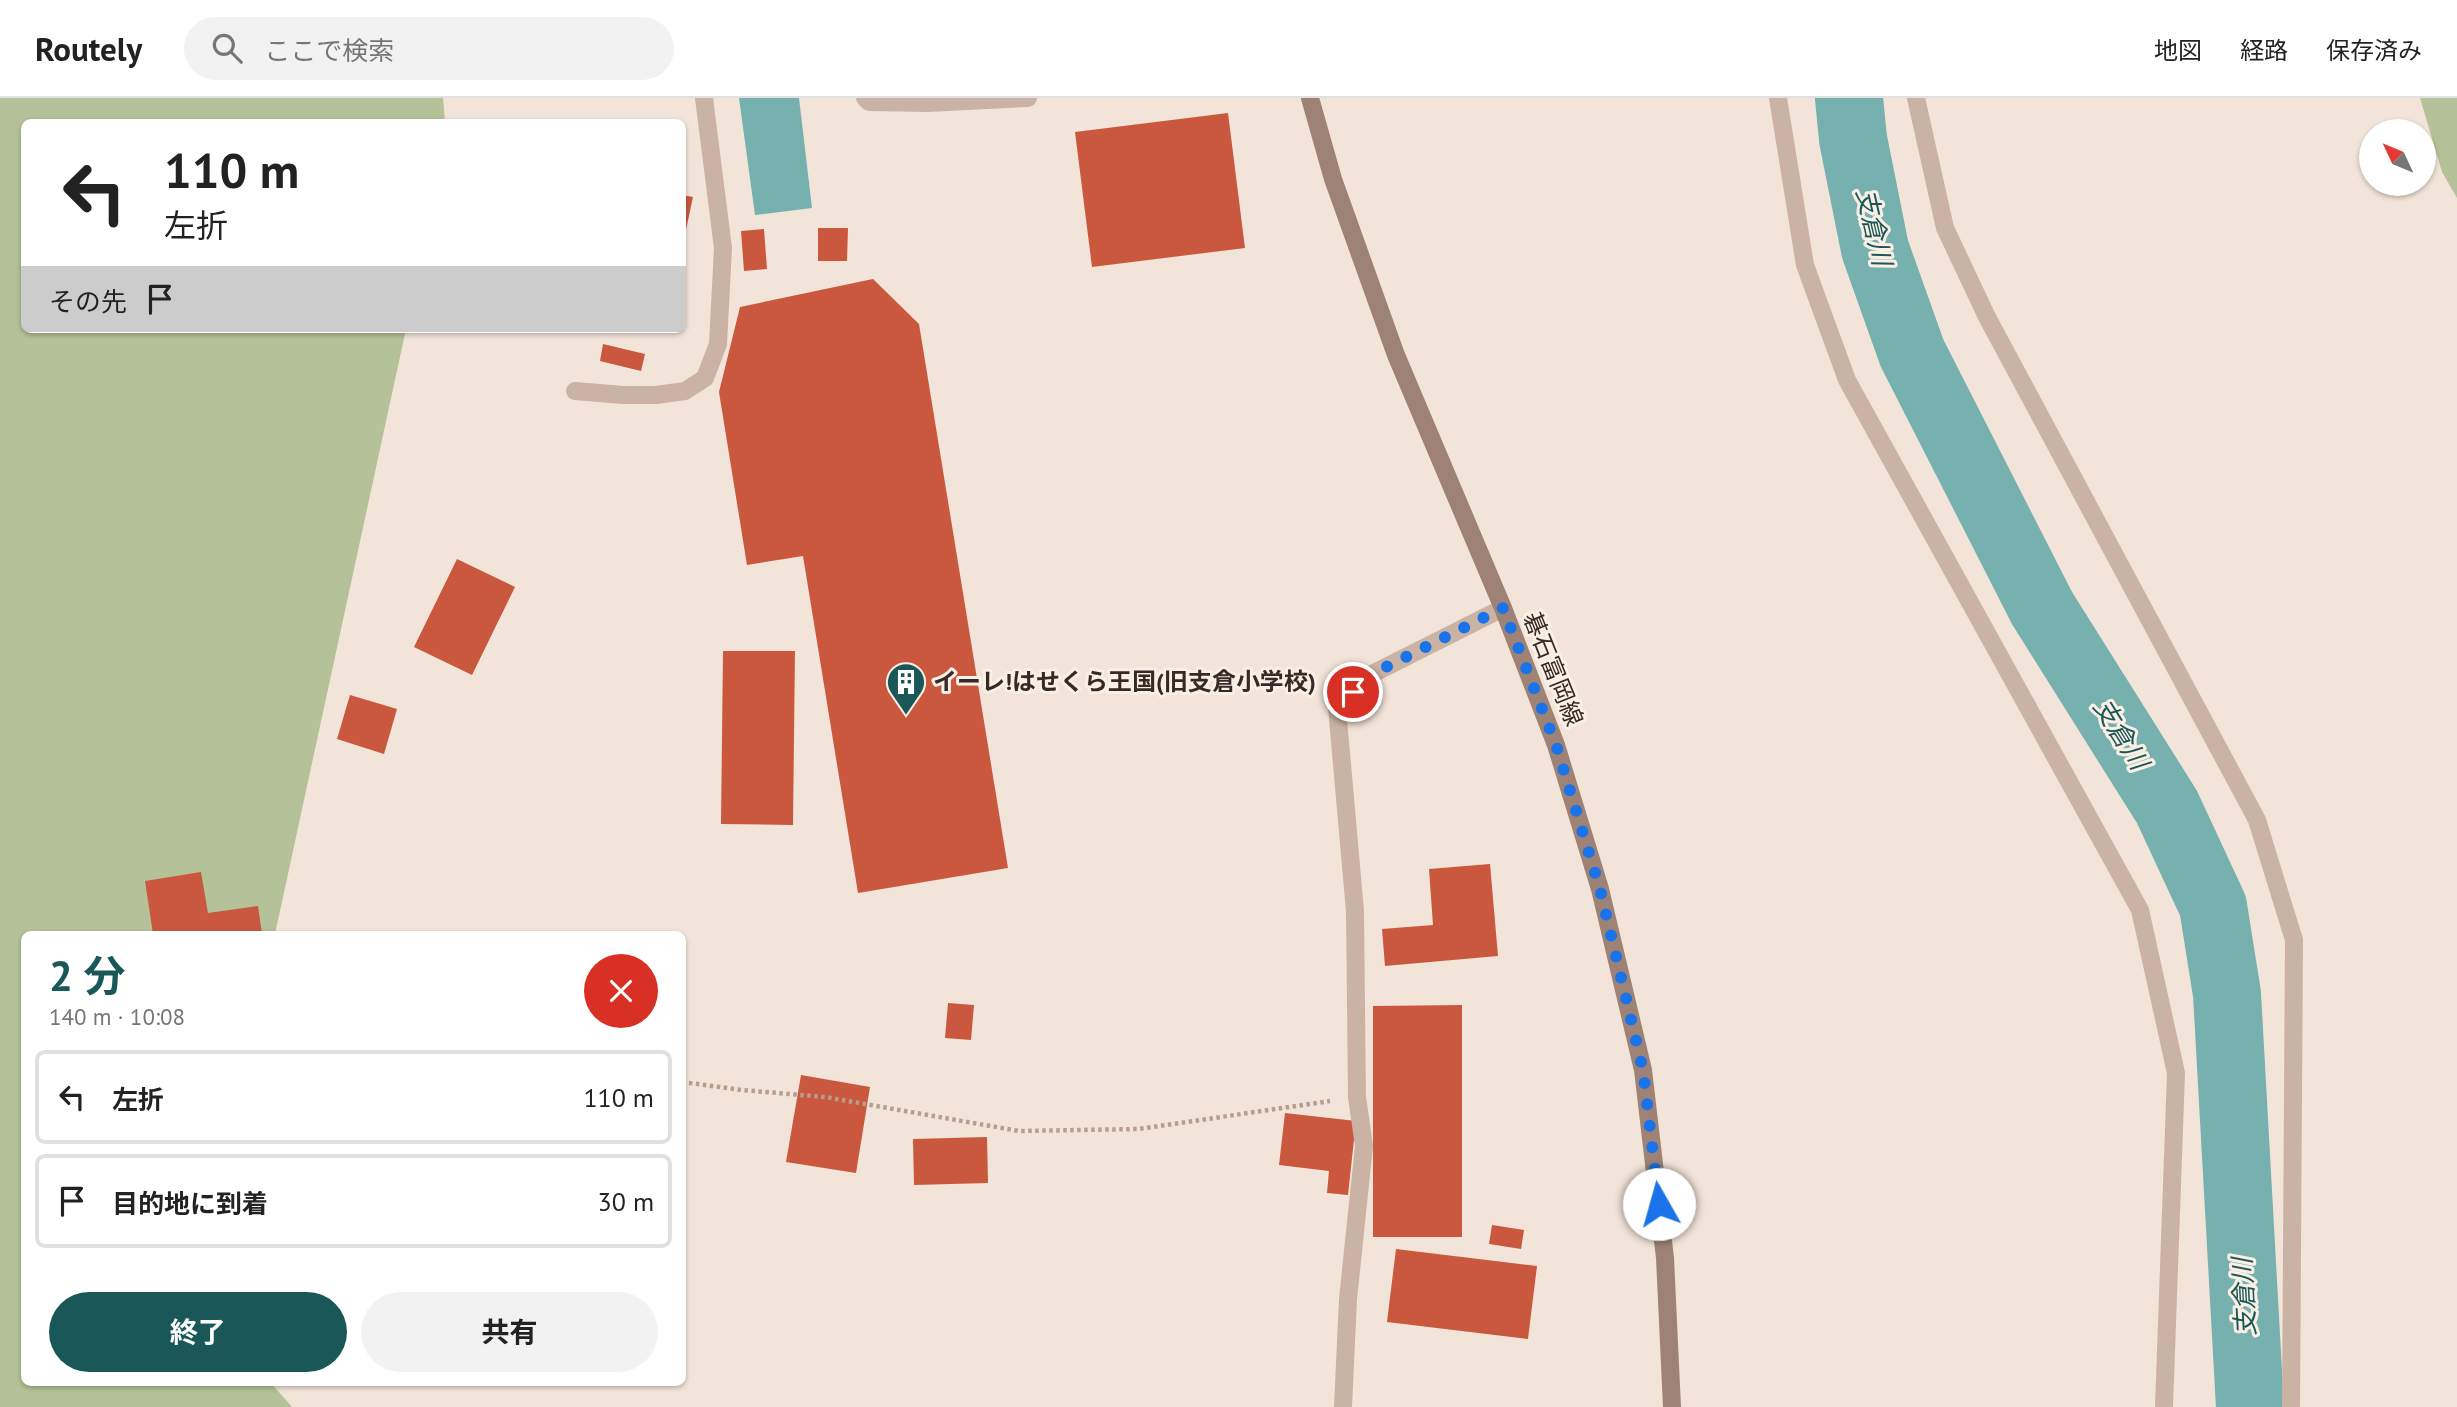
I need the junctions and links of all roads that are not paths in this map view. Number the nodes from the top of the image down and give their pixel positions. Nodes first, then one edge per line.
1 (704, 98) edge
2 (865, 98) edge
3 (1028, 98) edge
4 (1310, 98) edge
5 (1778, 98) edge
6 (1916, 98) edge
7 (575, 391) dead end
8 (1503, 608) junction
9 (1343, 1407) edge
10 (1672, 1407) edge
11 (2164, 1407) edge
12 (2291, 1407) edge

1 - 7 street
2 - 3 street
4 - 8 main road, 碁石富岡線
5 - 11 street
6 - 12 street
8 - 9 street
8 - 10 main road, 碁石富岡線

